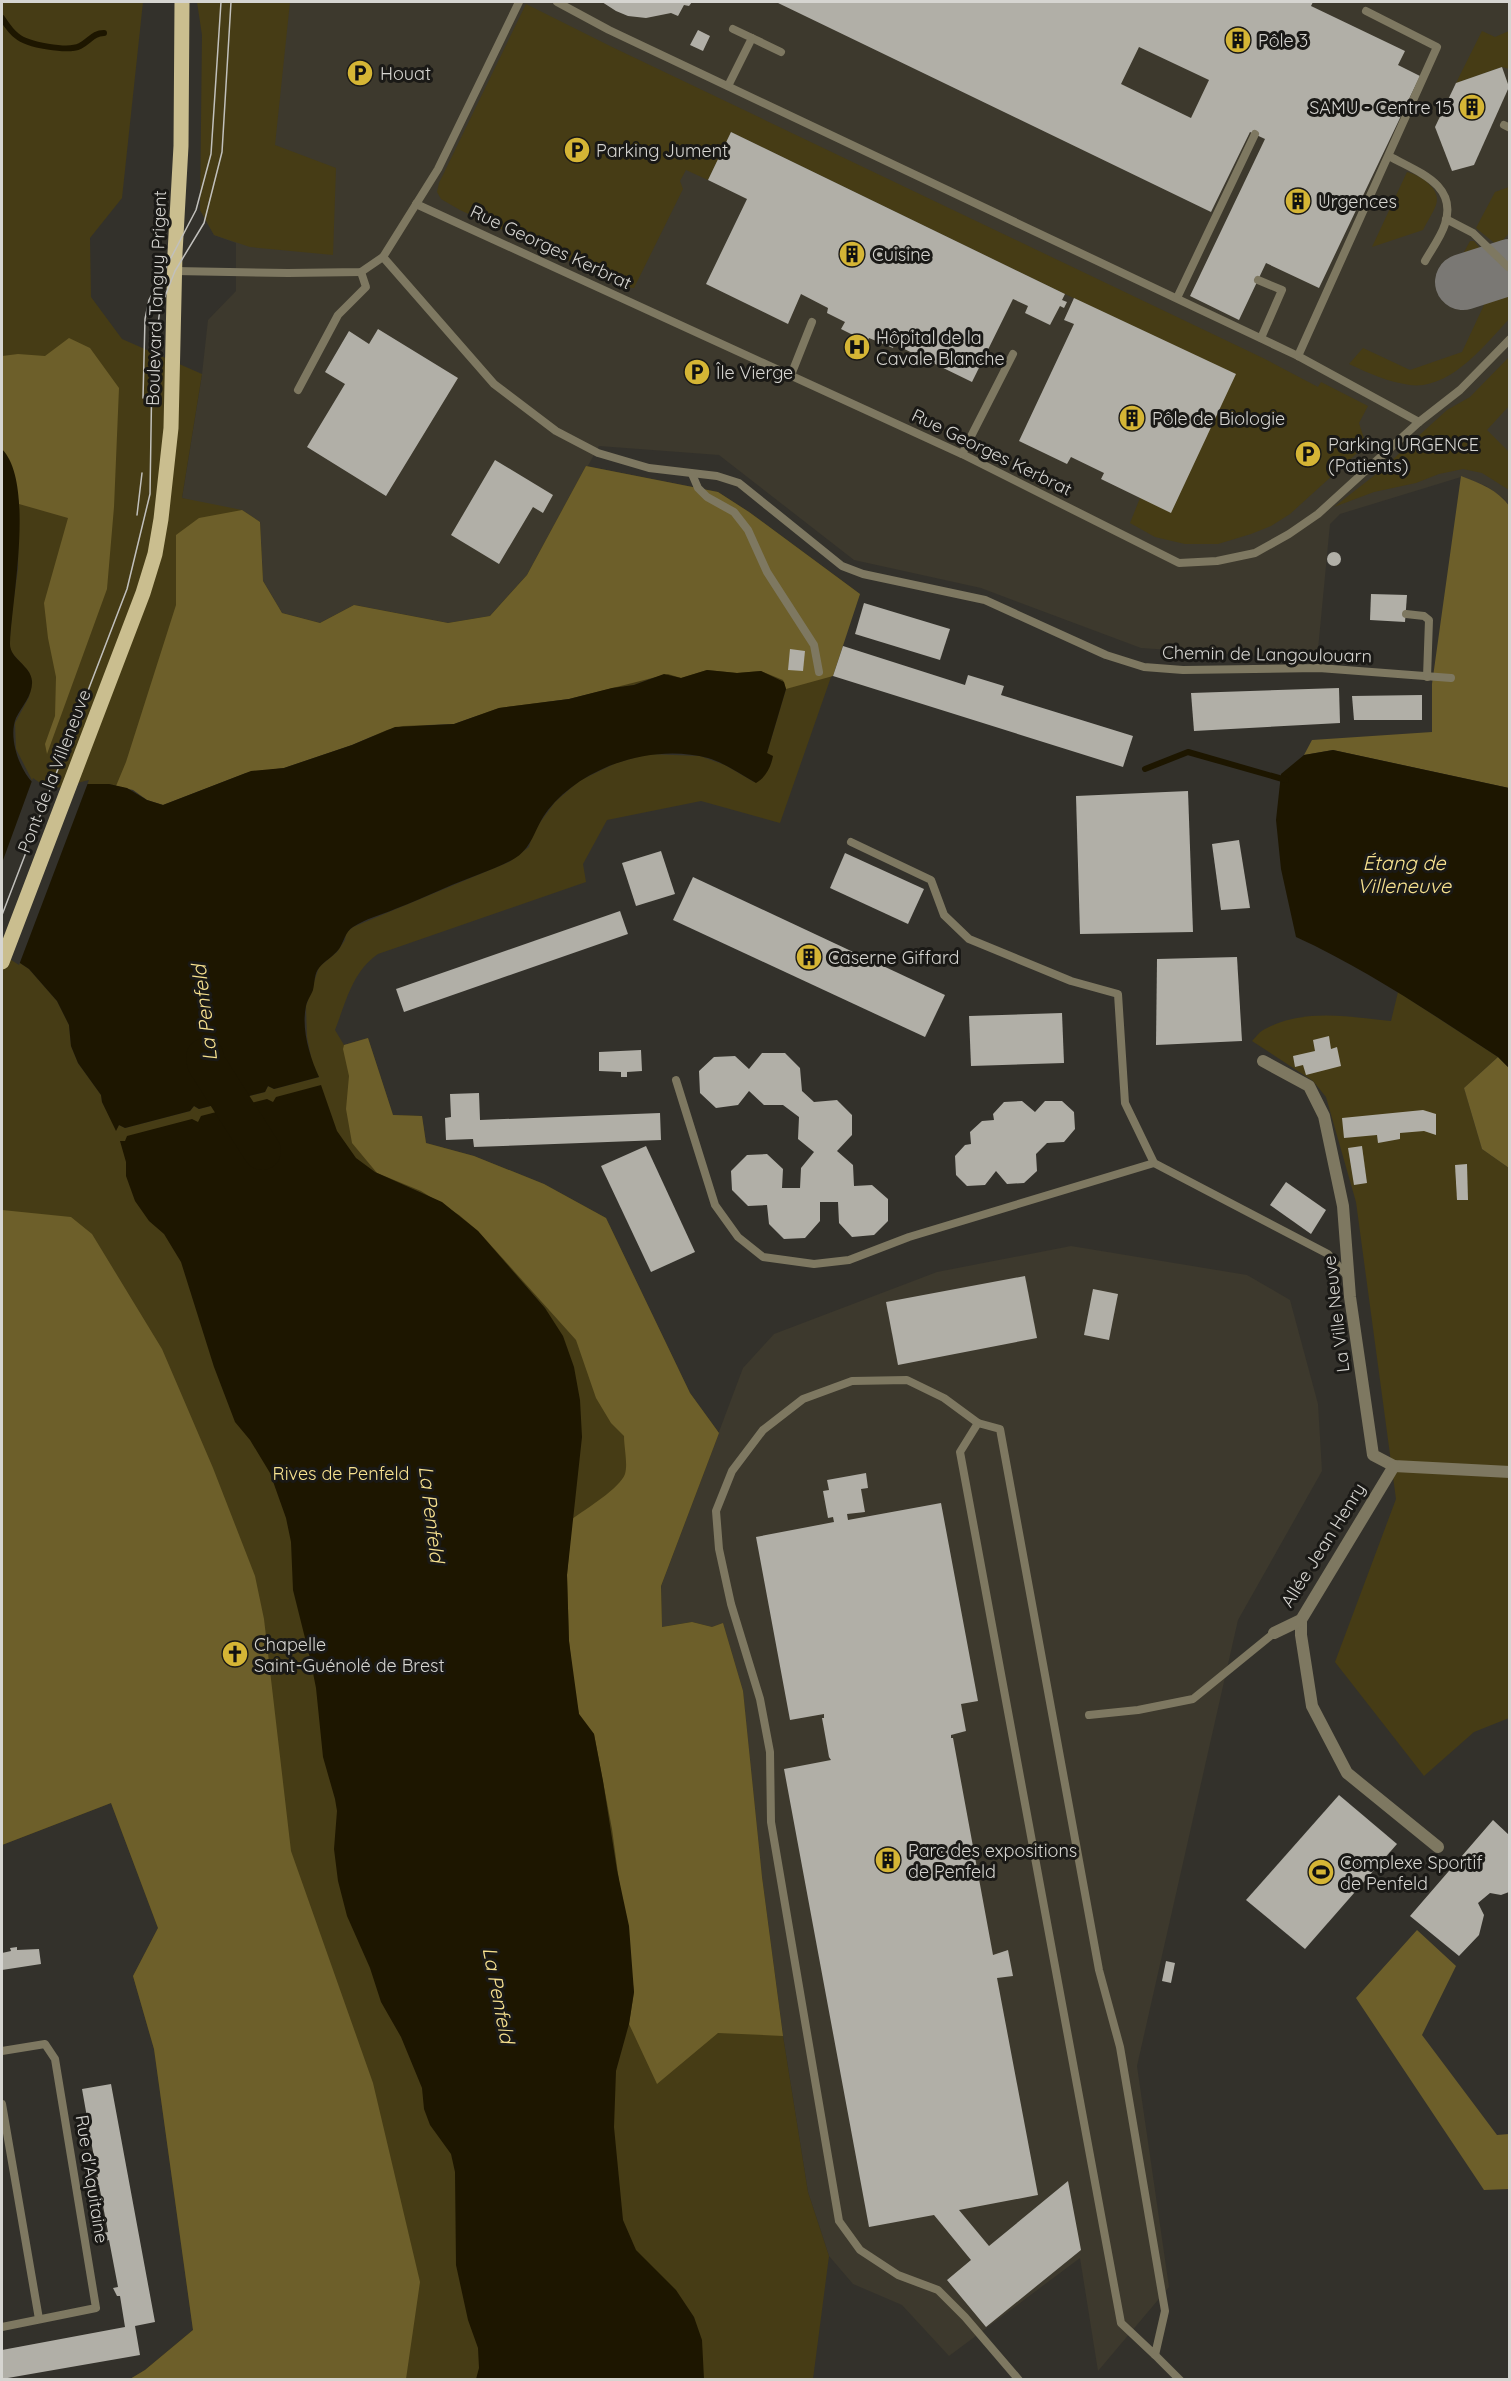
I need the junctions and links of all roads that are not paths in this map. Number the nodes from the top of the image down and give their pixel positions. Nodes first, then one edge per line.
1 (182, 2) edge
2 (519, 2) edge
3 (557, 2) edge
4 (1366, 11) dead end
5 (733, 29) dead end
6 (752, 38) junction
7 (781, 52) dead end
8 (728, 86) junction
9 (1255, 134) dead end
10 (1389, 156) junction
11 (416, 204) junction
12 (1446, 219) junction
13 (383, 257) junction
14 (1425, 261) dead end
15 (1508, 267) dead end
16 (175, 271) junction
17 (362, 272) junction
18 (1258, 280) dead end
19 (1177, 298) junction
20 (812, 322) dead end
21 (1261, 338) junction
22 (1509, 339) edge
23 (1013, 354) dead end
24 (1298, 356) junction
25 (791, 375) junction
26 (298, 390) dead end
27 (1419, 422) junction
28 (962, 454) junction
29 (692, 474) junction
30 (143, 594) joint
31 (1406, 614) dead end
32 (819, 672) dead end
33 (1427, 676) junction
34 (1451, 678) dead end
35 (851, 842) dead end
36 (2, 962) edge
37 (1263, 1061) dead end
38 (676, 1080) dead end
39 (1154, 1163) junction
40 (1349, 1277) junction
41 (978, 1423) junction
42 (1394, 1466) junction
43 (1509, 1472) edge
44 (1301, 1620) junction
45 (1274, 1633) joint
46 (1089, 1715) dead end
47 (1438, 1847) dead end
48 (2, 2051) edge
49 (2, 2104) edge
50 (39, 2319) junction
51 (2, 2327) edge
52 (1155, 2355) junction
53 (1019, 2379) edge
54 (1180, 2379) edge

1 - 16 main road, Boulevard Tanguy Prigent
2 - 11 lane
3 - 8 lane
4 - 10 lane
5 - 6 lane
6 - 7 lane
6 - 8 lane
8 - 19 lane
9 - 19 lane
10 - 12 lane
10 - 24 lane
11 - 13 lane
11 - 25 lane, Rue Georges Kerbrat
12 - 14 lane
12 - 15 lane
13 - 17 lane
13 - 29 lane, Chemin de Langoulouarn
16 - 17 lane
16 - 30 main road, Boulevard Tanguy Prigent
17 - 26 lane
18 - 21 lane
19 - 21 lane
20 - 25 lane
21 - 24 lane
22 - 27 lane, Rue Georges Kerbrat
23 - 28 lane
24 - 27 lane
25 - 28 lane, Rue Georges Kerbrat
27 - 28 lane, Rue Georges Kerbrat
29 - 32 lane
29 - 33 lane, Chemin de Langoulouarn
30 - 36 main road, Pont de la Villeneuve
31 - 33 lane
33 - 34 lane, Chemin de Langoulouarn
35 - 39 lane
37 - 40 street, La Ville Neuve
38 - 39 lane
39 - 40 lane
40 - 42 street, La Ville Neuve
41 - 52 lane
41 - 52 lane
41 - 53 lane
42 - 43 street
42 - 44 street, Allée Jean Henry
44 - 45 street, Allée Jean Henry
44 - 47 street
45 - 46 lane
48 - 50 lane, Rue d'Aquitaine
49 - 50 lane
50 - 51 lane, Rue d'Aquitaine
52 - 54 lane

